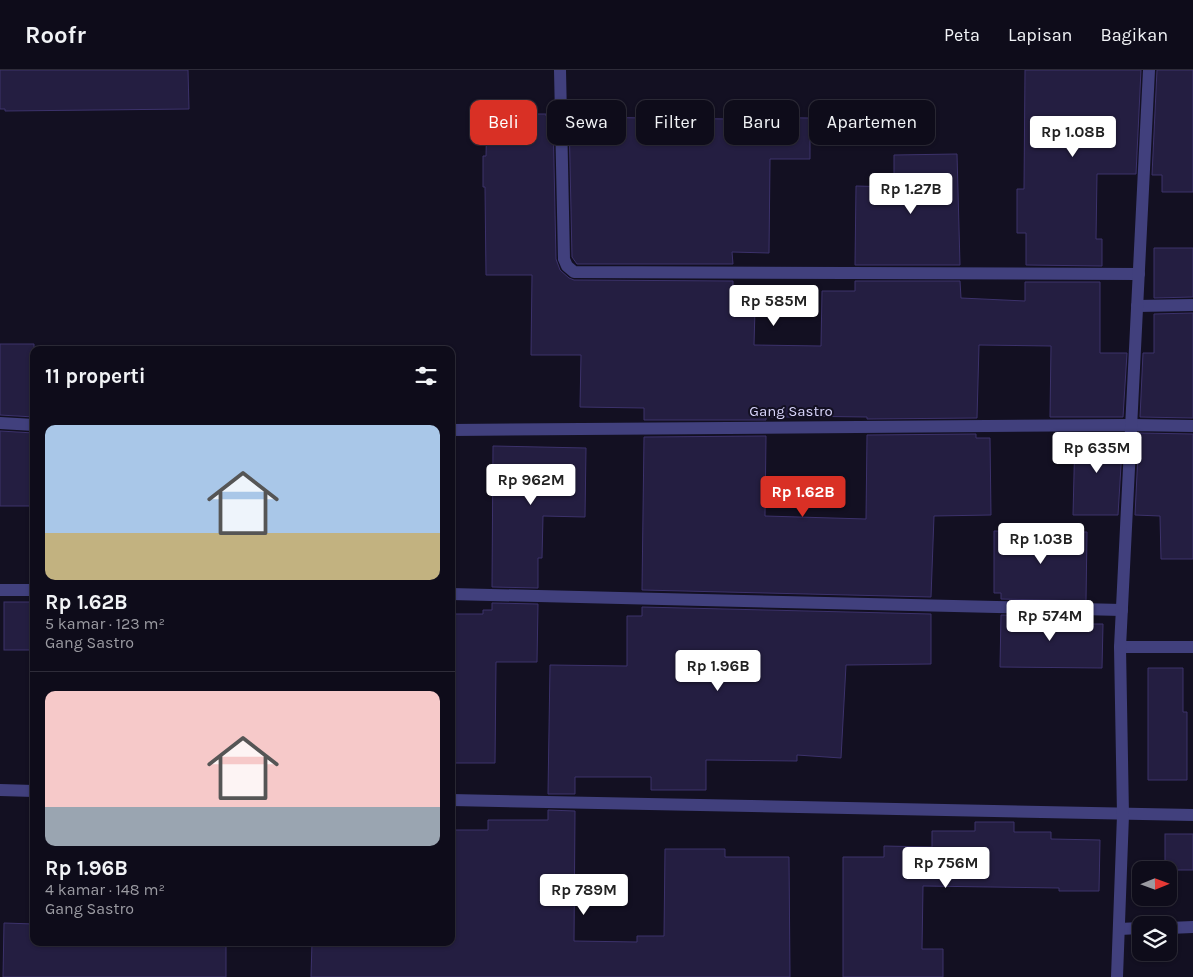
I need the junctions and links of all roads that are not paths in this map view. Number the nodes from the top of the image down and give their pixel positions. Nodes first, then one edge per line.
1 (560, 70) edge
2 (1149, 70) edge
3 (1138, 274) junction
4 (1193, 305) edge
5 (1137, 306) junction
6 (0, 423) edge
7 (30, 425) edge
8 (1132, 425) junction
9 (1193, 426) edge
10 (455, 430) edge
11 (0, 590) edge
12 (30, 590) edge
13 (455, 594) edge
14 (1122, 610) junction
15 (1120, 647) junction
16 (1193, 647) edge
17 (0, 790) edge
18 (30, 791) edge
19 (455, 800) edge
20 (1123, 814) junction
21 (1193, 815) edge
22 (1193, 927) edge
23 (1132, 928) edge
24 (1177, 928) edge
25 (1119, 929) junction
26 (1117, 977) edge

1 - 3 street
2 - 3 street
3 - 5 street
4 - 5 street
5 - 8 street
6 - 7 street
8 - 9 street, Gang Sastro
8 - 10 street, Gang Sastro
8 - 14 street
11 - 12 street
13 - 14 street
14 - 15 street
15 - 16 street
15 - 20 street
17 - 18 street
19 - 20 street
20 - 21 street
20 - 25 street
22 - 24 street
23 - 25 street
25 - 26 street

